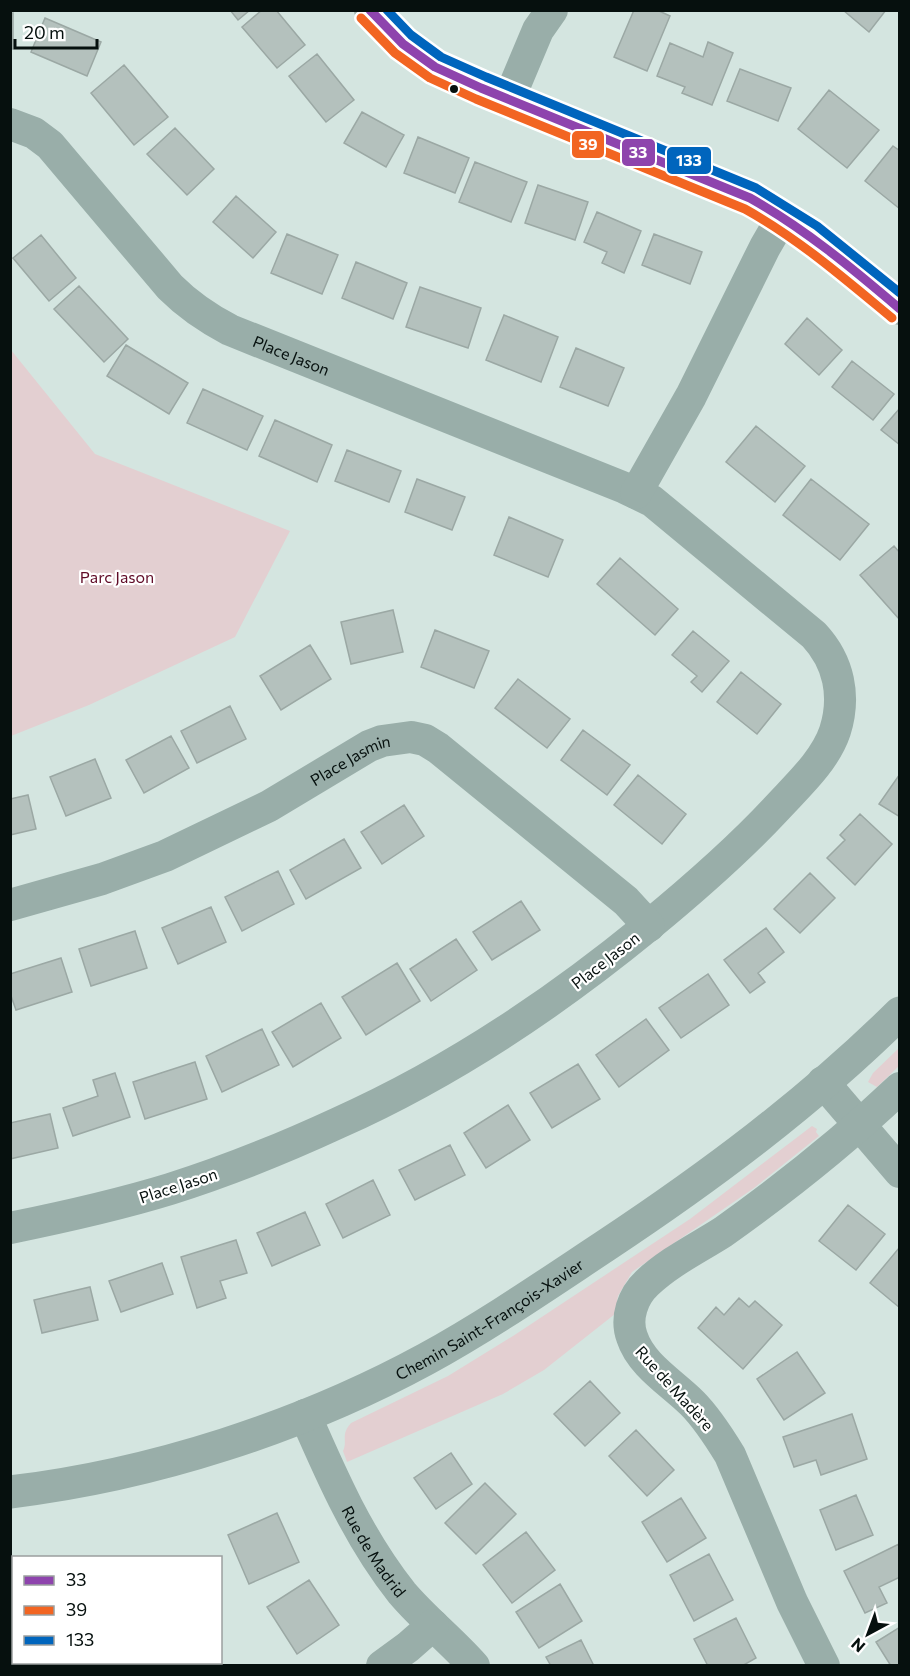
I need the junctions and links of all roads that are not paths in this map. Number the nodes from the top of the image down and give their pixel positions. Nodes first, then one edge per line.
1 (370, 10) edge
2 (552, 10) edge
3 (509, 99) junction
4 (10, 124) edge
5 (783, 216) junction
6 (900, 309) edge
7 (636, 493) junction
8 (10, 905) edge
9 (649, 926) junction
10 (900, 1013) edge
11 (823, 1082) junction
12 (900, 1088) edge
13 (859, 1125) junction
14 (900, 1172) edge
15 (10, 1228) edge
16 (305, 1414) junction
17 (10, 1492) edge
18 (433, 1625) junction
19 (382, 1665) edge
20 (474, 1665) edge
21 (824, 1665) edge

1 - 3 street
2 - 3 street
3 - 5 street
4 - 7 street, Place Jason
5 - 6 street
5 - 7 street
7 - 9 street, Place Jason
8 - 9 street, Place Jasmin
9 - 15 street, Place Jason
10 - 11 street, Chemin Saint-François-Xavier
11 - 13 street
11 - 16 street, Chemin Saint-François-Xavier
12 - 13 street, Rue de Madère
13 - 14 street
13 - 21 street, Rue de Madère
16 - 17 street, Chemin Saint-François-Xavier
16 - 18 street, Rue de Madrid
18 - 19 street
18 - 20 street, Rue de Madrid

